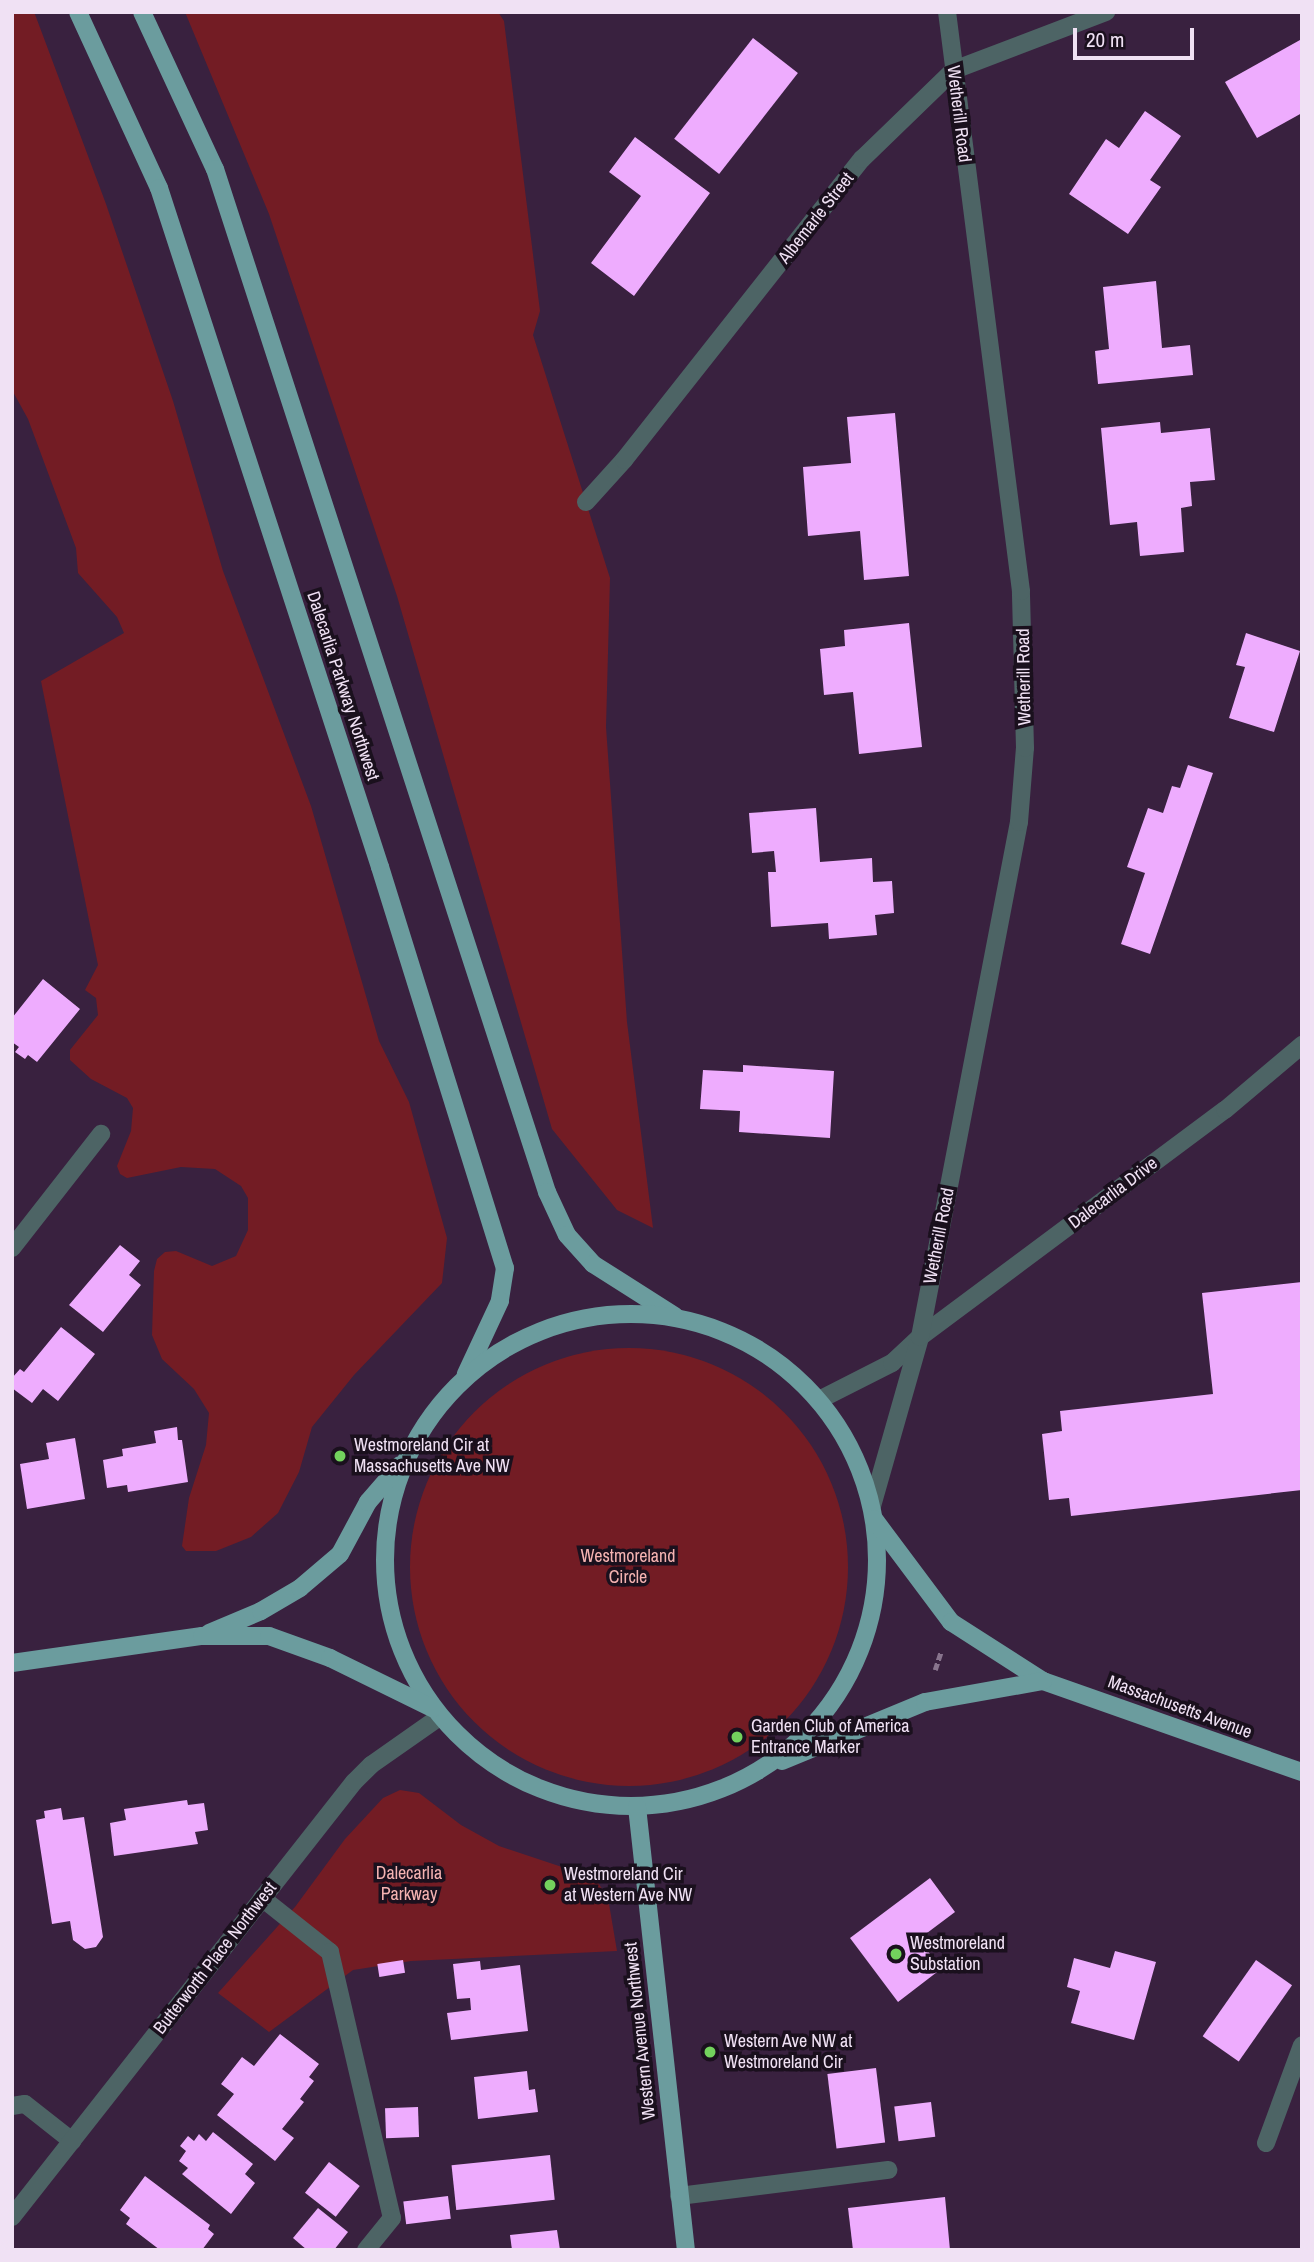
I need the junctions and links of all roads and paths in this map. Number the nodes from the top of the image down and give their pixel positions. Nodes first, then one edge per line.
1 (78, 12) edge
2 (142, 12) edge
3 (947, 12) edge
4 (1106, 12) edge
5 (954, 70) junction
6 (586, 502) dead end
7 (1302, 1045) edge
8 (101, 1134) dead end
9 (12, 1248) edge
10 (678, 1318) junction
11 (920, 1336) junction
12 (463, 1380) junction
13 (819, 1400) junction
14 (408, 1455) junction
15 (873, 1512) junction
16 (202, 1636) junction
17 (942, 1648) dead end
18 (12, 1663) edge
19 (935, 1671) dead end
20 (1043, 1681) junction
21 (435, 1713) junction
22 (759, 1770) junction
23 (1302, 1772) edge
24 (637, 1807) junction
25 (262, 1898) junction
26 (1302, 2045) edge
27 (12, 2106) edge
28 (72, 2141) junction
29 (1266, 2143) dead end
30 (888, 2170) dead end
31 (679, 2196) junction
32 (12, 2217) edge
33 (366, 2250) edge
34 (685, 2250) edge

1 - 12 main road, Dalecarlia Parkway Northwest
2 - 10 main road
3 - 5 street, Wetherill Road
4 - 5 street, Albemarle Street
5 - 6 street, Albemarle Street
5 - 11 street, Wetherill Road
7 - 11 street, Dalecarlia Drive
8 - 9 street
10 - 12 main road
10 - 13 main road
11 - 13 street, Dalecarlia Drive
11 - 15 street
12 - 14 main road
13 - 15 main road
14 - 16 main road
14 - 21 main road
15 - 20 main road, Massachusetts Avenue
15 - 22 main road
16 - 18 main road
16 - 21 main road
17 - 19 path
20 - 22 main road, Massachusetts Avenue
20 - 23 main road, Massachusetts Avenue
21 - 24 main road
21 - 25 street, Butterworth Place Northwest
22 - 24 main road
24 - 31 main road, Western Avenue Northwest
25 - 28 street, Butterworth Place Northwest
25 - 33 street
26 - 29 street
27 - 28 street
28 - 32 street, Butterworth Place Northwest
30 - 31 street
31 - 34 main road, Western Avenue Northwest

